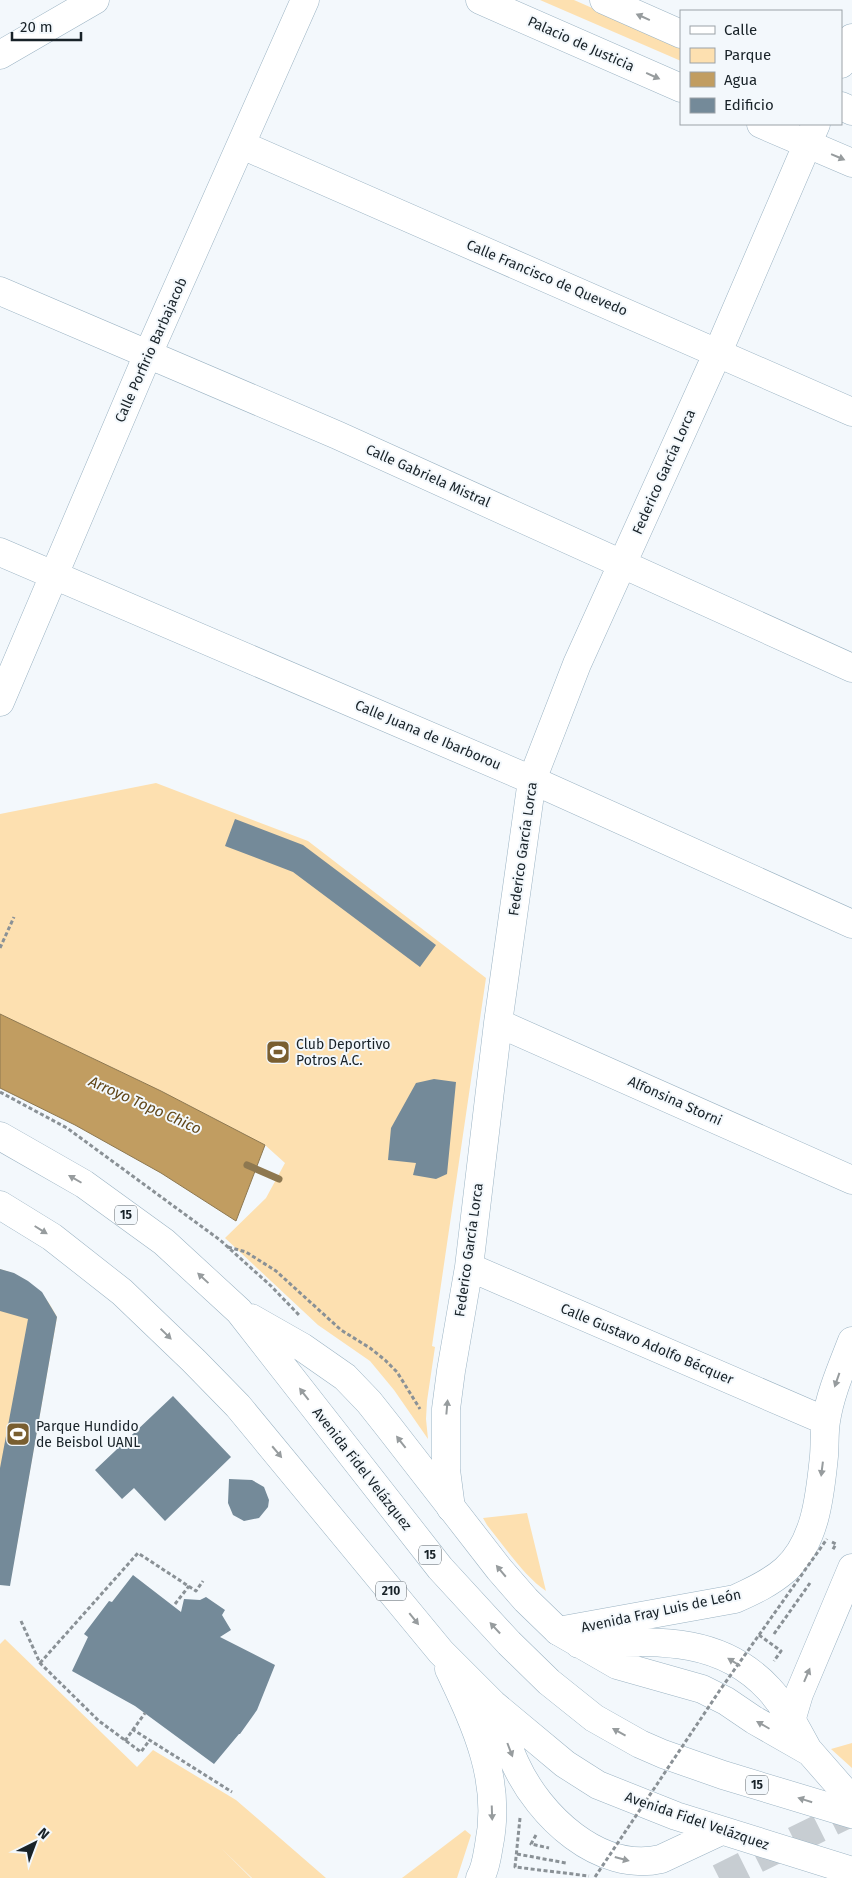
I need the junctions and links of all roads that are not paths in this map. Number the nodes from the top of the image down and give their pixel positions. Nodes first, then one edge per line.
1 (95, 0) edge
2 (305, 0) edge
3 (480, 0) edge
4 (604, 0) edge
5 (680, 34) edge
6 (852, 38) edge
7 (0, 55) edge
8 (842, 62) edge
9 (680, 88) edge
10 (766, 125) edge
11 (811, 134) edge
12 (242, 145) junction
13 (852, 163) edge
14 (0, 291) edge
15 (718, 352) junction
16 (148, 354) junction
17 (852, 412) edge
18 (0, 552) edge
19 (622, 563) junction
20 (54, 576) junction
21 (852, 668) edge
22 (0, 702) edge
23 (532, 780) junction
24 (852, 924) edge
25 (498, 1022) junction
26 (0, 1136) edge
27 (852, 1180) edge
28 (0, 1205) edge
29 (469, 1267) junction
30 (239, 1311) junction
31 (852, 1341) edge
32 (826, 1421) junction
33 (451, 1508) junction
34 (852, 1568) edge
35 (569, 1638) junction
36 (441, 1652) junction
37 (492, 1704) junction
38 (792, 1721) junction
39 (810, 1752) junction
40 (852, 1800) edge
41 (852, 1814) edge
42 (721, 1830) junction
43 (852, 1871) edge
44 (480, 1878) edge

1 - 7 main road
2 - 12 main road, Calle Porfirio Barbajacob
3 -> 9 main road, Palacio de Justicia
5 -> 4 main road
6 - 8 main road
10 - 11 main road
11 -> 13 main road
11 - 15 main road, Federico García Lorca
12 - 15 main road, Calle Francisco de Quevedo
12 - 16 main road, Calle Porfirio Barbajacob
14 - 16 main road, Calle Gabriela Mistral
15 - 17 main road, Calle Francisco de Quevedo
15 - 19 main road, Federico García Lorca
16 - 19 main road, Calle Gabriela Mistral
16 - 20 main road, Calle Porfirio Barbajacob
18 - 20 main road, Calle Juana de Ibarborou
19 - 21 main road, Calle Gabriela Mistral
19 - 23 main road, Federico García Lorca
20 - 22 main road, Calle Porfirio Barbajacob
20 - 23 main road, Calle Juana de Ibarborou
23 - 24 main road, Calle Juana de Ibarborou
23 - 25 main road, Federico García Lorca
25 - 27 main road, Alfonsina Storni
25 - 29 main road, Federico García Lorca
30 -> 26 main road, Avenida Fidel Velázquez / 15
28 -> 36 main road, Avenida Fidel Velázquez / 210
29 - 32 main road, Calle Gustavo Adolfo Bécquer
33 -> 29 main road, Federico García Lorca
33 -> 30 main road
41 -> 30 main road, Avenida Fidel Velázquez / 15
31 -> 32 main road, Avenida Fray Luis de León
32 -> 35 main road, Avenida Fray Luis de León
35 -> 33 main road
38 -> 34 main road
38 -> 35 main road
39 -> 35 main road
36 - 37 main road, Avenida Fidel Velázquez / 210
36 -> 44 main road
37 - 42 main road, Avenida Fidel Velázquez / 210
37 -> 42 main road
38 - 39 main road
39 - 40 main road
42 - 43 main road, Avenida Fidel Velázquez / 210

